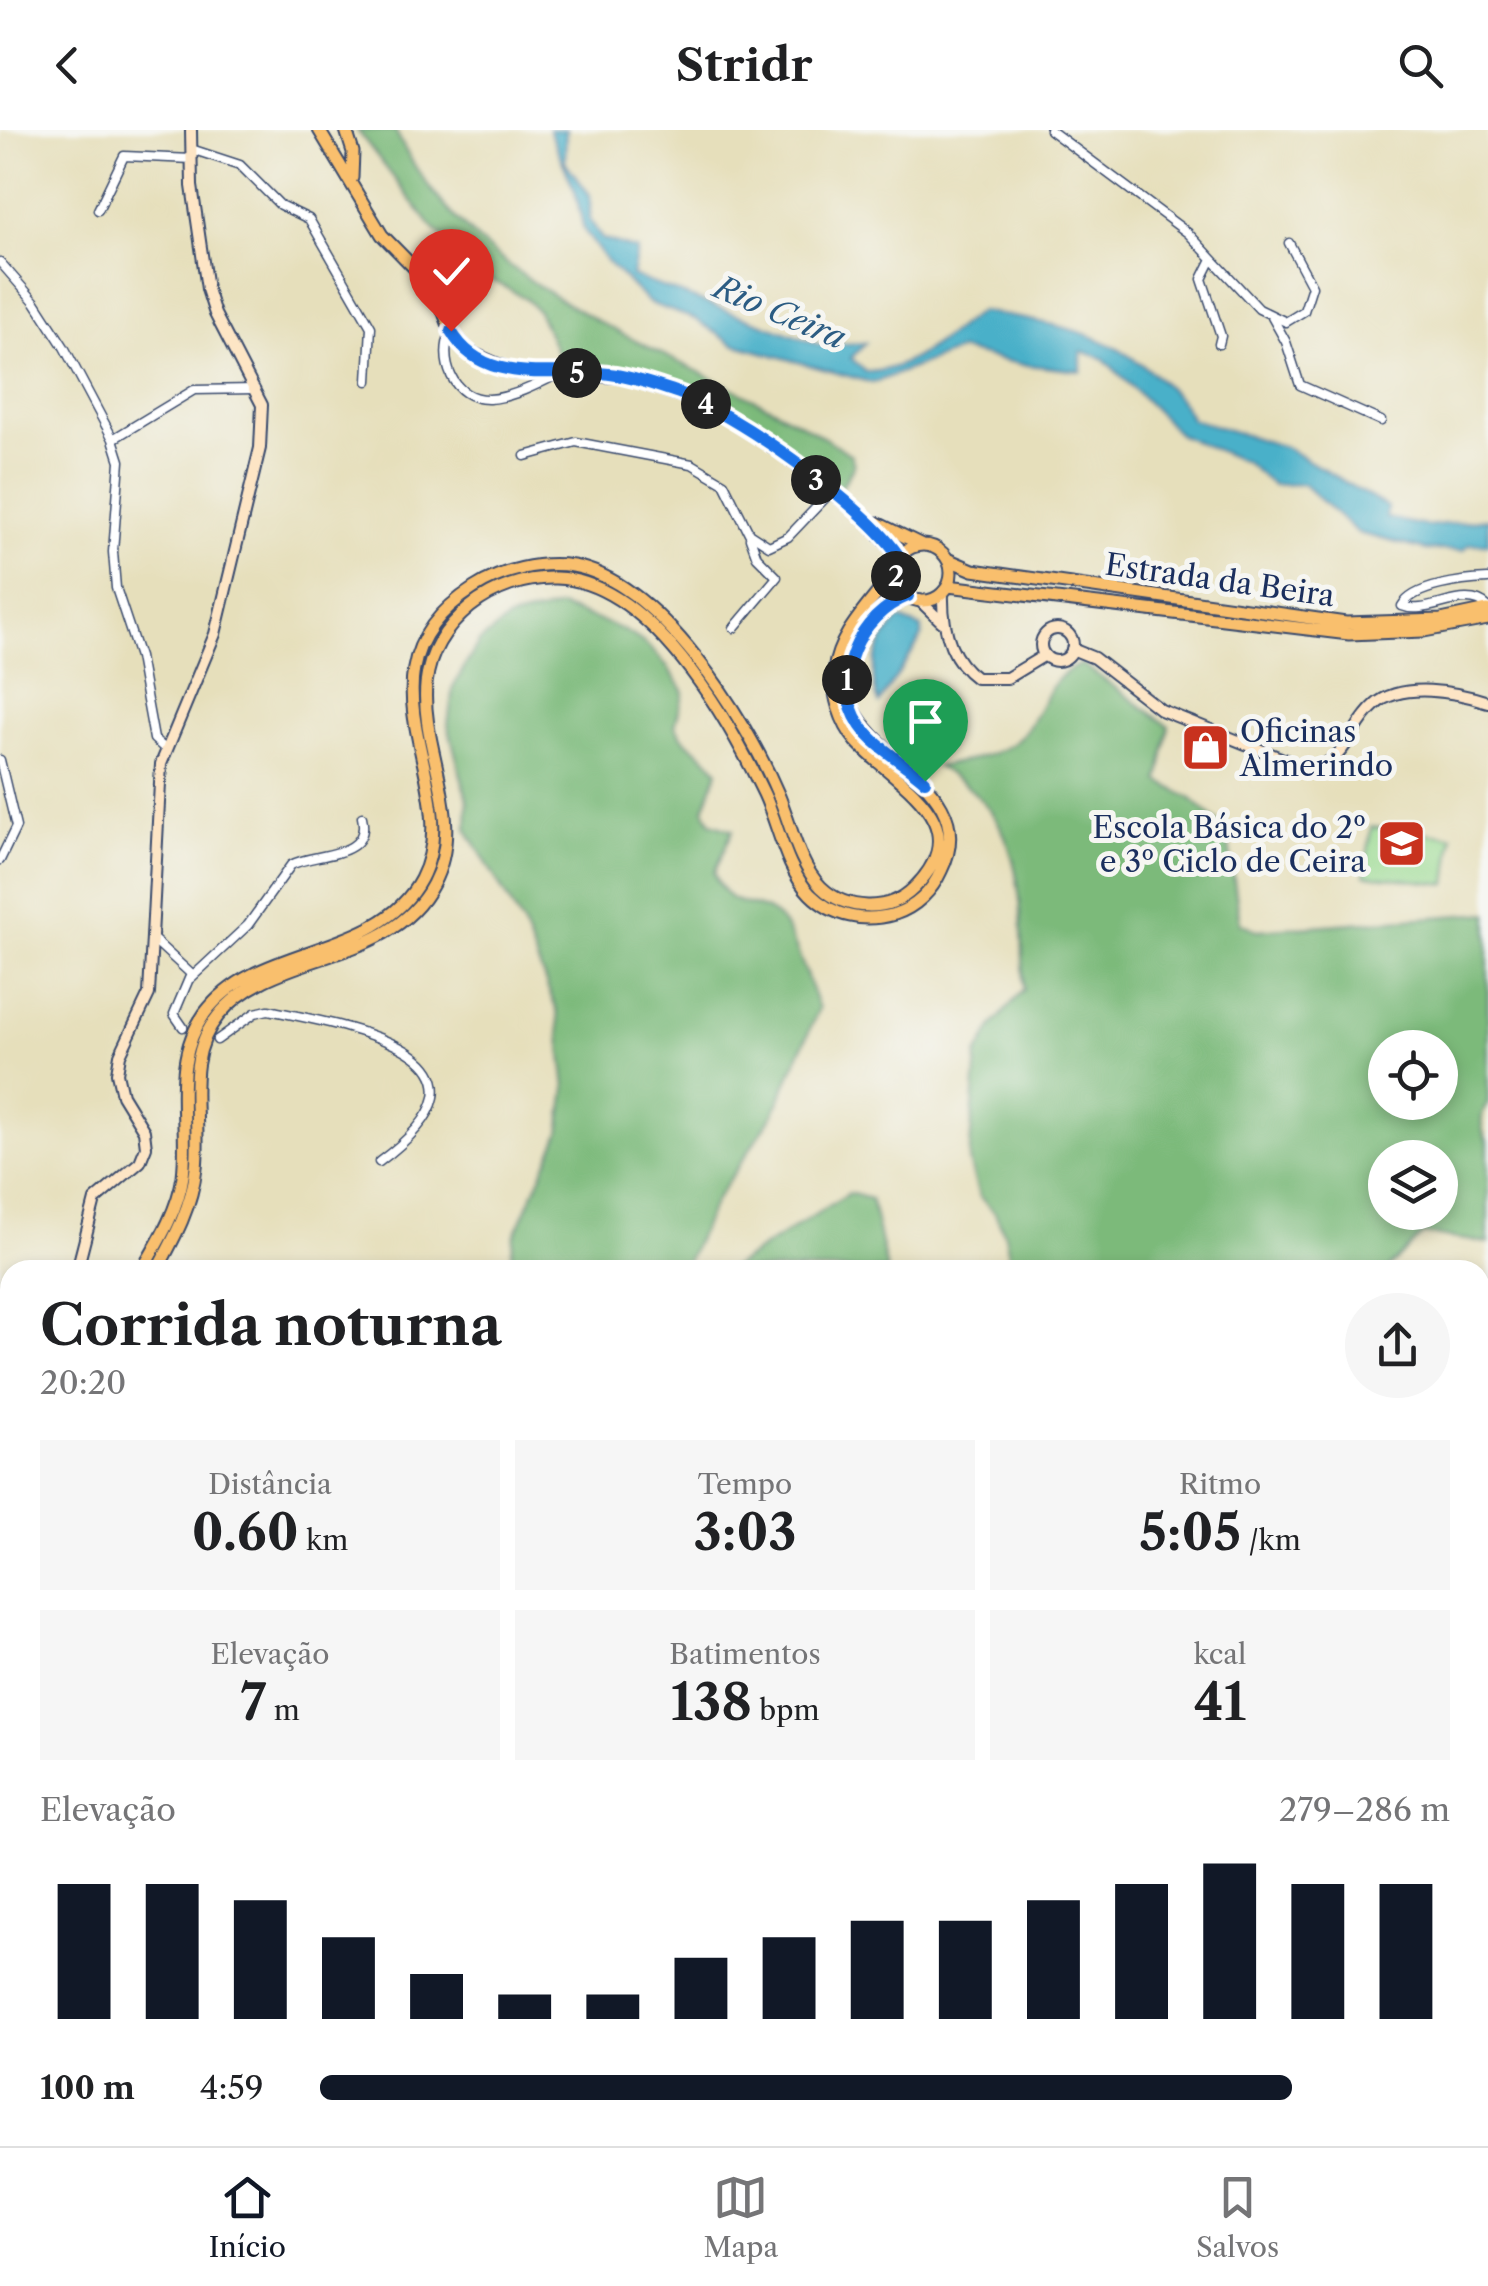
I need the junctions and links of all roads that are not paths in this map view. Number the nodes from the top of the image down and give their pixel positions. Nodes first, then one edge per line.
1 (192, 130) edge
2 (320, 130) edge
3 (346, 130) edge
4 (1050, 130) edge
5 (333, 150) junction
6 (354, 152) junction
7 (192, 154) junction
8 (352, 178) junction
9 (98, 210) dead end
10 (1289, 243) dead end
11 (1212, 259) junction
12 (0, 262) edge
13 (1272, 317) junction
14 (451, 331) junction
15 (1219, 344) dead end
16 (558, 373) junction
17 (368, 381) dead end
18 (255, 387) junction
19 (1381, 420) dead end
20 (114, 439) junction
21 (525, 456) dead end
22 (831, 492) junction
23 (864, 517) junction
24 (749, 533) junction
25 (922, 545) junction
26 (948, 559) junction
27 (898, 563) junction
28 (1488, 578) edge
29 (945, 590) junction
30 (914, 598) junction
31 (1488, 608) edge
32 (1488, 620) edge
33 (942, 622) junction
34 (734, 628) dead end
35 (1072, 649) junction
36 (1045, 655) junction
37 (1488, 702) edge
38 (165, 748) junction
39 (0, 760) edge
40 (362, 817) dead end
41 (0, 860) edge
42 (153, 939) junction
43 (191, 978) junction
44 (183, 1027) dead end
45 (216, 1040) dead end
46 (379, 1162) dead end
47 (79, 1260) edge
48 (147, 1260) edge
49 (162, 1260) edge

1 - 7 street
2 - 5 main road
3 - 6 main road
4 - 11 street
5 - 6 main road
5 - 8 main road
6 - 8 main road
7 - 9 street
7 - 17 street
7 - 18 street
8 - 14 main road
10 - 13 street
11 - 13 street
11 - 15 street
12 - 20 street
13 - 19 street
14 - 16 main road
14 - 16 street
16 - 22 main road
18 - 20 street
18 - 38 street
20 - 38 street
21 - 24 street
22 - 23 main road
22 - 24 street
23 - 25 main road
23 - 27 main road
24 - 34 street
25 - 26 main road
25 - 27 main road
26 - 29 main road
26 - 31 main road, Estrada da Beira
27 - 30 main road
27 - 48 main road
28 - 31 street
29 - 30 main road
29 - 32 main road, Estrada da Beira
29 - 33 street
30 - 33 street
30 - 49 main road
33 - 36 street
35 - 36 street
35 - 36 street
35 - 37 street
38 - 42 street
39 - 41 street
40 - 43 street
42 - 43 street
42 - 47 street
43 - 44 street
45 - 46 street

